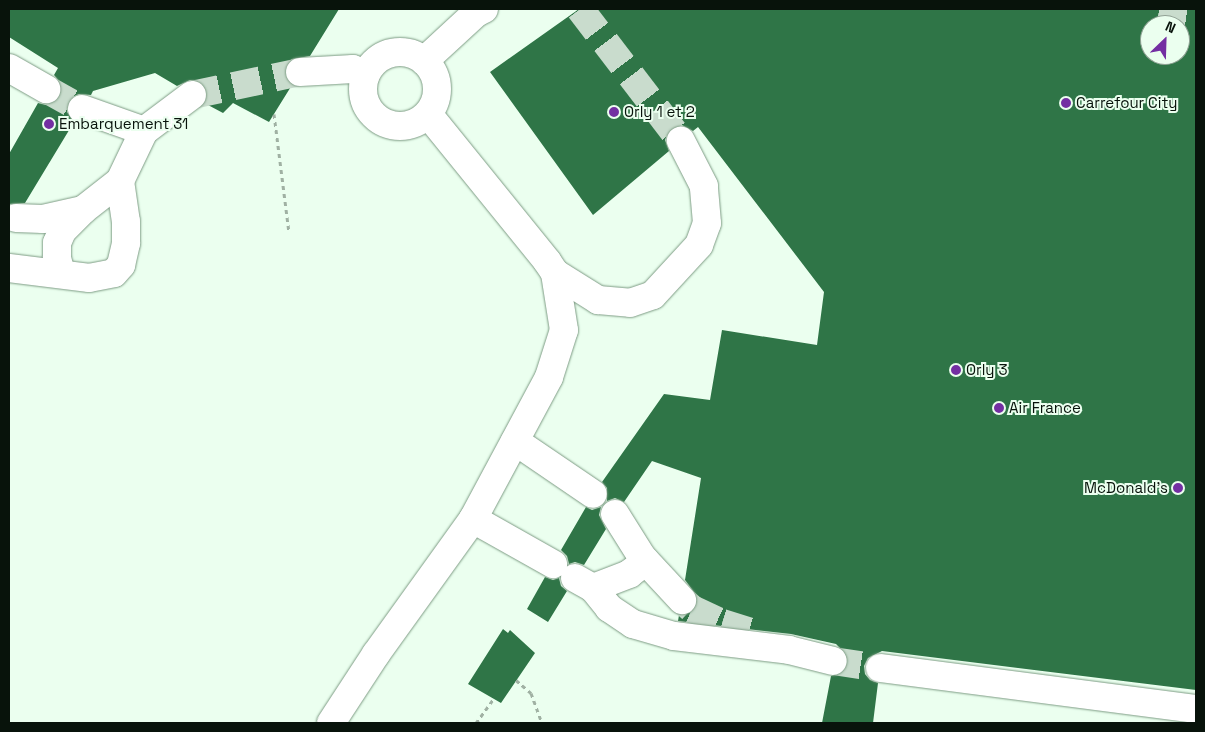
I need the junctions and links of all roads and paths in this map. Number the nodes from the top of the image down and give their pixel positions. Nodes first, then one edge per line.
1 (484, 9) edge
2 (424, 62) junction
3 (9, 68) edge
4 (300, 72) tunnel mouth
5 (365, 76) junction
6 (46, 89) tunnel mouth
7 (192, 95) tunnel mouth
8 (82, 109) tunnel mouth
9 (274, 114) dead end
10 (428, 114) junction
11 (144, 131) junction
12 (681, 141) tunnel mouth
13 (120, 181) junction
14 (83, 210) junction
15 (16, 218) dead end
16 (289, 232) dead end
17 (9, 268) edge
18 (61, 273) junction
19 (555, 273) junction
20 (515, 441) junction
21 (593, 494) dead end
22 (615, 514) dead end
23 (473, 519) junction
24 (646, 560) junction
25 (553, 564) dead end
26 (682, 600) tunnel mouth
27 (752, 632) tunnel mouth
28 (789, 650) junction
29 (833, 661) tunnel mouth
30 (880, 668) tunnel mouth
31 (516, 680) dead end
32 (494, 698) dead end
33 (1196, 709) edge
34 (331, 723) edge
35 (476, 723) edge
36 (542, 723) edge

1 - 2 lane
2 - 5 lane
2 - 10 lane
3 - 6 lane
4 - 5 lane
5 - 10 lane
7 - 11 lane
8 - 11 lane
9 - 16 path
10 - 19 lane
11 - 13 lane
12 - 19 lane
13 - 14 lane
13 - 18 lane
14 - 15 lane
14 - 18 lane
17 - 18 lane
19 - 20 lane
20 - 21 lane
20 - 23 lane
22 - 24 lane
23 - 25 lane
23 - 34 lane
24 - 26 lane
24 - 28 lane
27 - 28 lane
28 - 29 lane
30 - 33 lane
31 - 36 path
32 - 35 path

